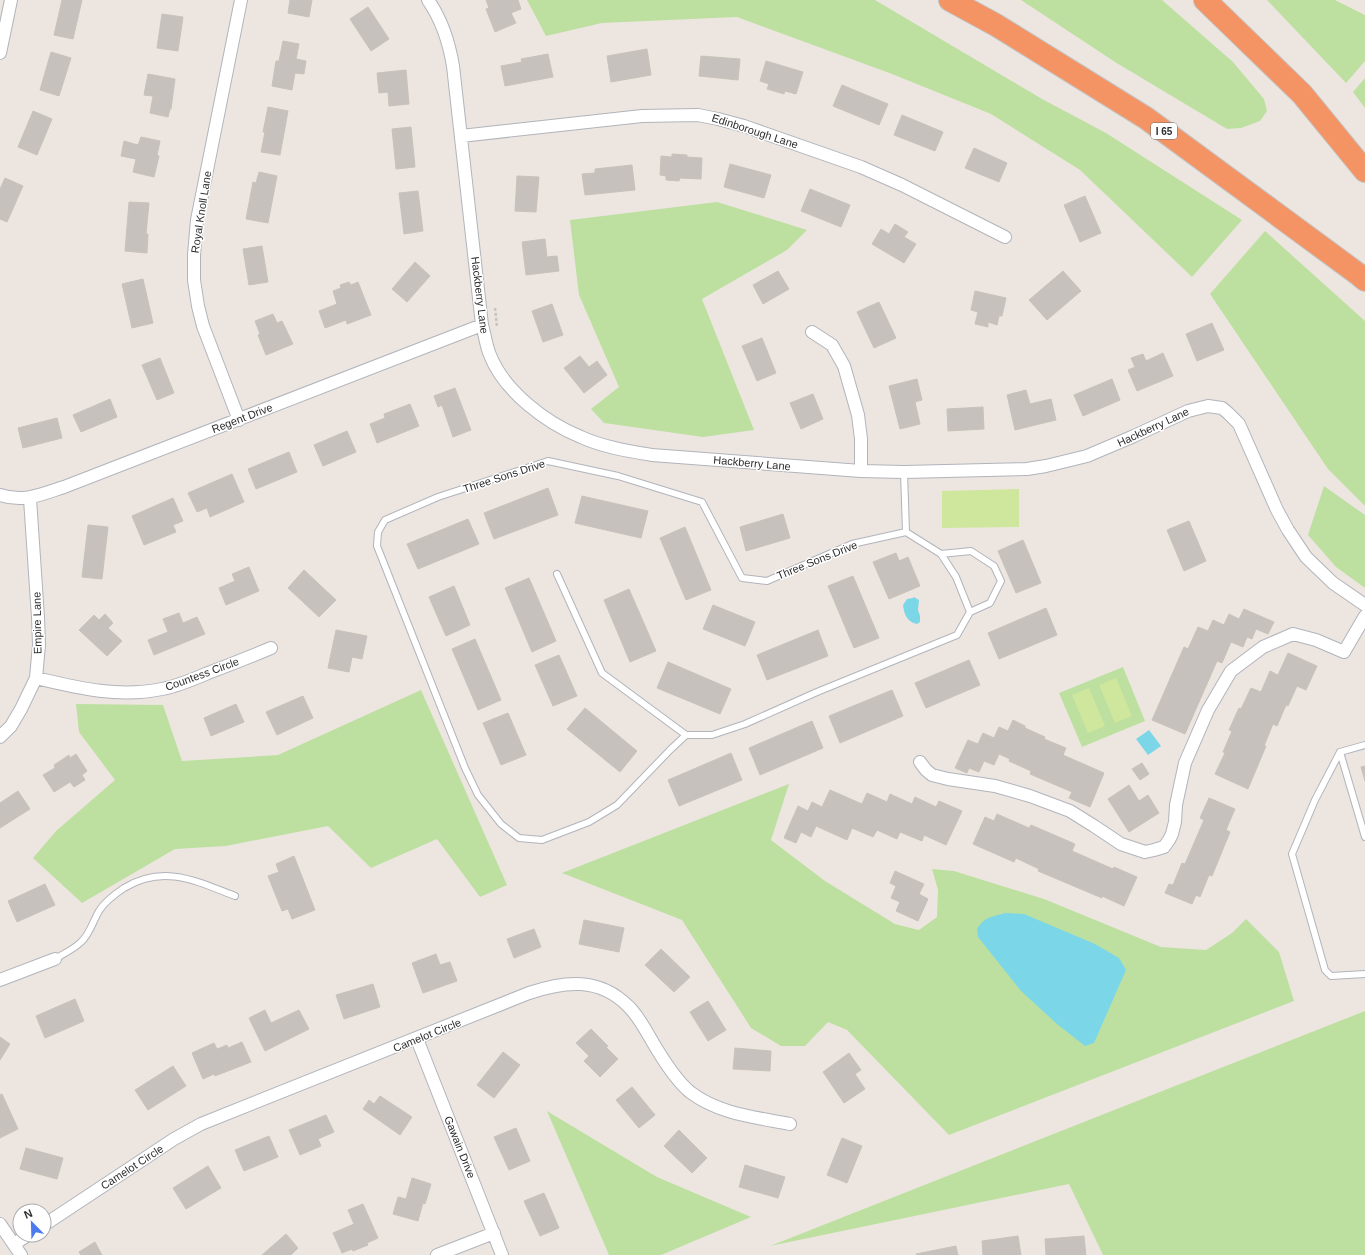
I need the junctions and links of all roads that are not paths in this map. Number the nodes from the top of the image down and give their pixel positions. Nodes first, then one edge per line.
1 (10, 0) edge
2 (241, 0) edge
3 (428, 0) edge
4 (950, 0) edge
5 (1205, 0) edge
6 (0, 53) edge
7 (461, 136) junction
8 (1365, 171) edge
9 (1005, 237) dead end
10 (1365, 280) edge
11 (482, 325) junction
12 (812, 332) dead end
13 (239, 420) junction
14 (861, 471) junction
15 (904, 472) junction
16 (0, 495) edge
17 (30, 498) junction
18 (906, 532) junction
19 (941, 554) junction
20 (557, 574) dead end
21 (1365, 605) edge
22 (970, 612) junction
23 (1365, 616) edge
24 (271, 648) dead end
25 (36, 678) junction
26 (686, 735) junction
27 (0, 737) edge
28 (1365, 745) edge
29 (1340, 752) junction
30 (920, 762) dead end
31 (1365, 837) edge
32 (235, 896) dead end
33 (55, 959) joint
34 (1365, 974) edge
35 (0, 980) edge
36 (417, 1039) junction
37 (790, 1124) dead end
38 (52, 1220) edge
39 (0, 1224) edge
40 (494, 1233) junction
41 (14, 1244) joint
42 (21, 1255) edge
43 (438, 1255) edge
44 (502, 1255) edge

1 - 6 street
2 - 13 street, Royal Knoll Lane
3 - 7 street, Hackberry Lane
4 - 10 highway, I 65
5 - 8 highway
7 - 9 street, Edinborough Lane
7 - 11 street, Hackberry Lane
11 - 13 street, Regent Drive
11 - 14 street, Hackberry Lane
12 - 14 street
13 - 17 street, Regent Drive
14 - 15 street, Hackberry Lane
15 - 18 lane
15 - 21 street, Hackberry Lane
16 - 17 street, Regent Drive
17 - 25 street, Empire Lane
18 - 19 lane
18 - 26 lane, Three Sons Drive
19 - 22 lane
19 - 22 lane
20 - 26 lane
22 - 26 lane
23 - 30 street
24 - 25 street, Countess Circle
25 - 27 street, Empire Lane
28 - 29 lane
29 - 31 lane
29 - 34 lane
32 - 33 lane
33 - 35 street
36 - 37 street, Camelot Circle
36 - 38 street, Camelot Circle
36 - 40 street, Gawain Drive
39 - 41 street
40 - 43 street
40 - 44 street, Gawain Drive
41 - 42 street

